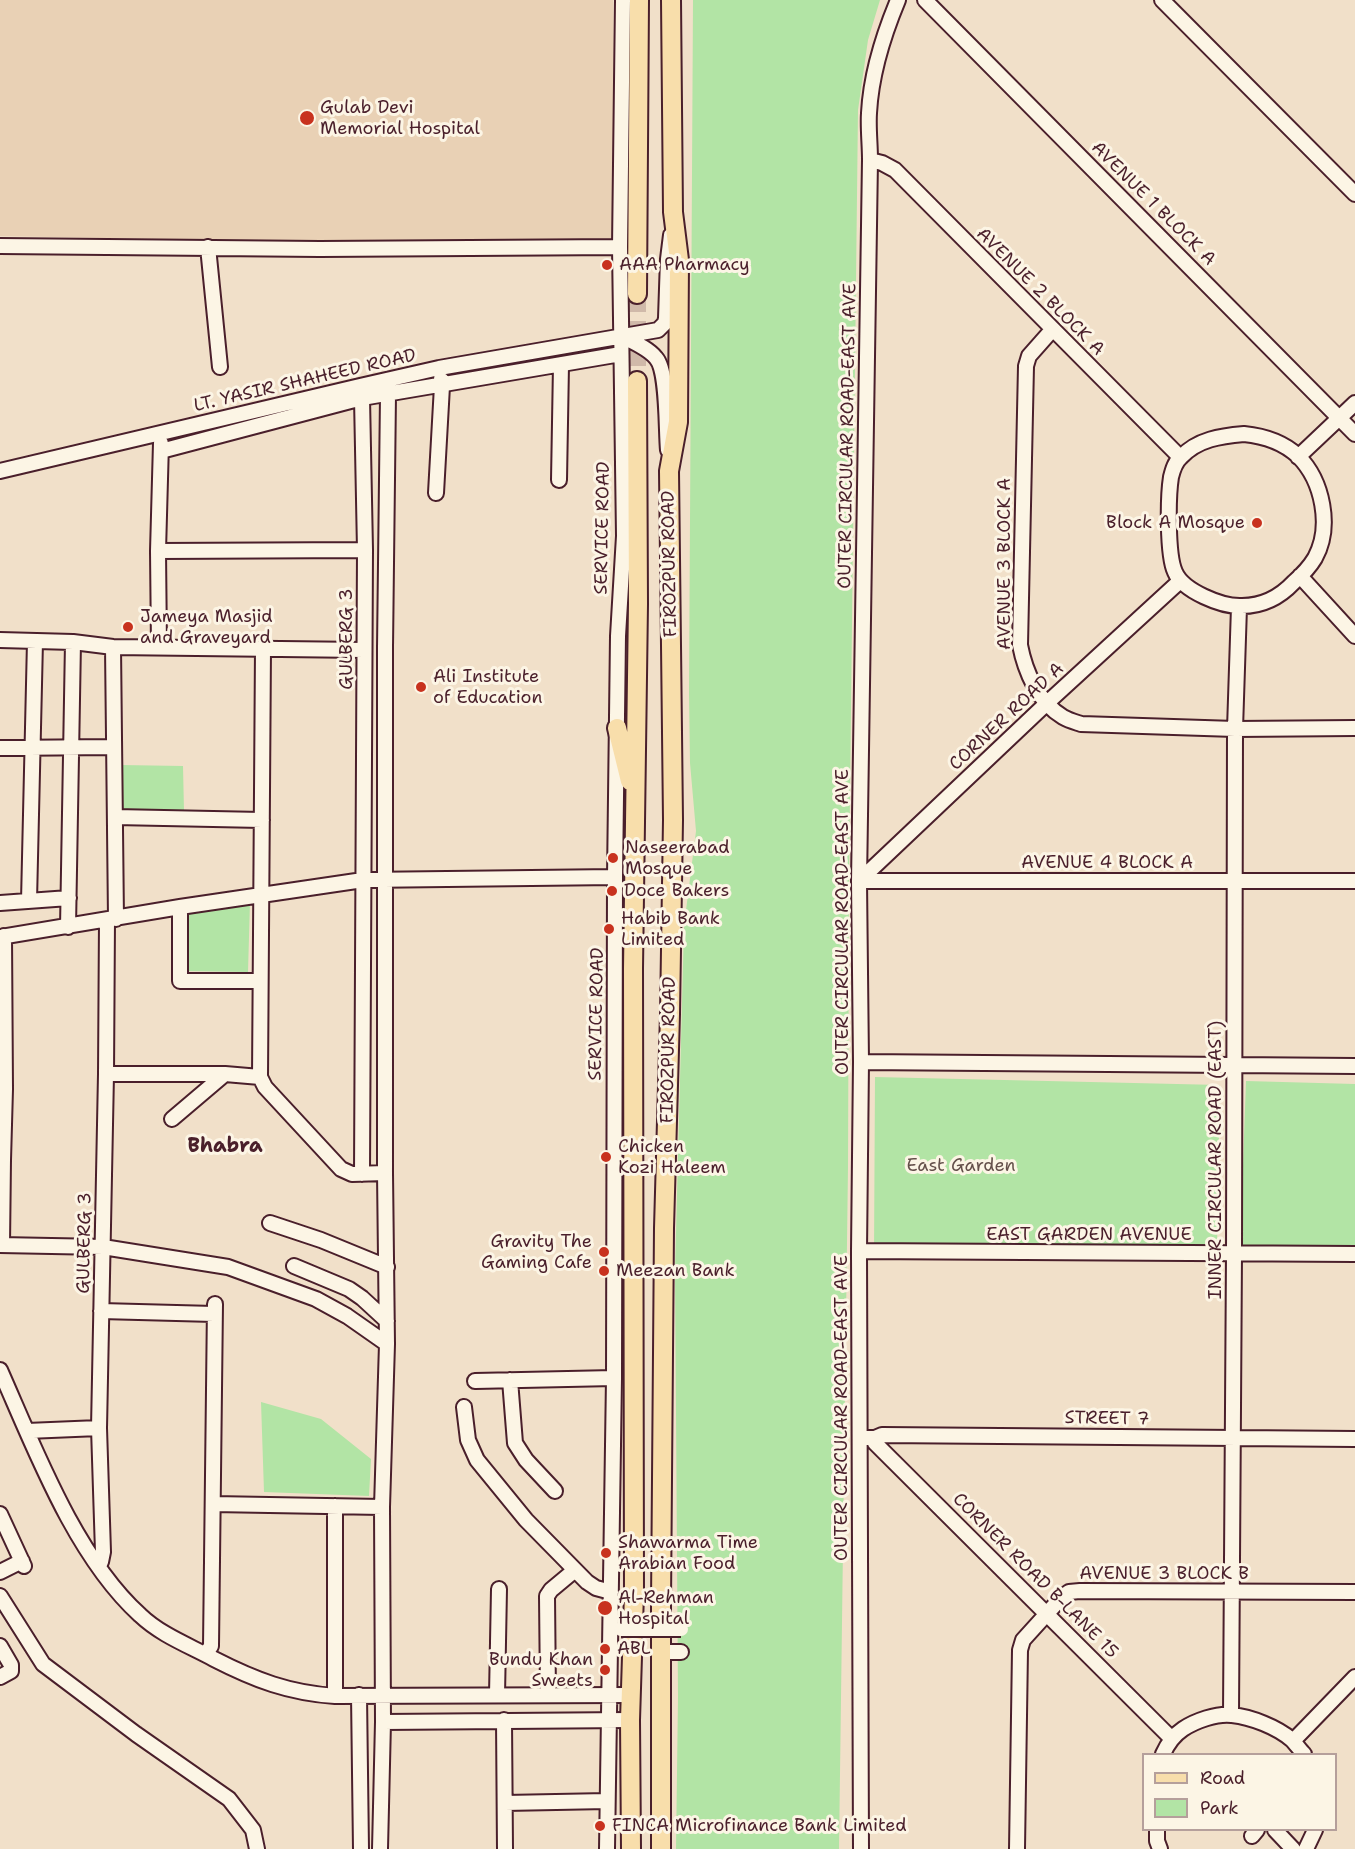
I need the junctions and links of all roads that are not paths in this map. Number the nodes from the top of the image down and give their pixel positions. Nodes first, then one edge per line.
1 (623, 0) edge
2 (639, 0) edge
3 (672, 0) edge
4 (898, 0) edge
5 (926, 0) edge
6 (1162, 0) edge
7 (870, 160) junction
8 (1355, 194) edge
9 (673, 212) junction
10 (0, 246) edge
11 (208, 247) junction
12 (620, 247) junction
13 (637, 294) tunnel mouth
14 (1052, 330) junction
15 (621, 336) junction
16 (581, 343) junction
17 (541, 350) junction
18 (621, 354) junction
19 (578, 361) junction
20 (555, 366) junction
21 (220, 368) dead end
22 (439, 369) junction
23 (637, 381) tunnel mouth
24 (442, 386) junction
25 (388, 395) junction
26 (362, 398) junction
27 (1355, 403) edge
28 (1340, 418) junction
29 (160, 433) junction
30 (1355, 434) edge
31 (161, 451) junction
32 (1180, 457) junction
33 (1299, 457) junction
34 (0, 471) edge
35 (669, 471) junction
36 (559, 480) dead end
37 (435, 493) dead end
38 (365, 550) junction
39 (158, 551) junction
40 (1300, 576) junction
41 (1180, 581) junction
42 (1239, 607) junction
43 (1355, 636) edge
44 (0, 640) edge
45 (35, 641) junction
46 (74, 642) junction
47 (113, 647) junction
48 (159, 647) junction
49 (263, 648) junction
50 (364, 651) junction
51 (1047, 703) junction
52 (617, 728) junction
53 (1355, 728) edge
54 (1235, 729) junction
55 (114, 747) junction
56 (0, 748) edge
57 (33, 748) junction
58 (71, 748) junction
59 (636, 806) junction
60 (115, 817) junction
61 (262, 820) junction
62 (615, 877) junction
63 (385, 879) junction
64 (363, 880) junction
65 (1235, 880) junction
66 (1355, 880) edge
67 (859, 881) junction
68 (261, 895) junction
69 (69, 898) junction
70 (29, 901) junction
71 (0, 903) edge
72 (180, 907) junction
73 (112, 920) junction
74 (69, 927) junction
75 (2, 937) edge
76 (260, 981) junction
77 (861, 1062) junction
78 (1234, 1064) junction
79 (1355, 1066) edge
80 (106, 1074) junction
81 (225, 1074) junction
82 (260, 1077) junction
83 (172, 1119) dead end
84 (1, 1161) edge
85 (385, 1173) junction
86 (362, 1174) junction
87 (270, 1223) dead end
88 (1, 1245) edge
89 (103, 1247) junction
90 (859, 1251) junction
91 (1234, 1254) junction
92 (1355, 1254) edge
93 (294, 1266) dead end
94 (387, 1267) junction
95 (101, 1311) junction
96 (387, 1321) junction
97 (387, 1344) junction
98 (0, 1370) edge
99 (614, 1378) junction
100 (510, 1380) junction
101 (475, 1381) dead end
102 (464, 1407) dead end
103 (99, 1428) junction
104 (27, 1431) junction
105 (868, 1438) junction
106 (1233, 1438) junction
107 (1355, 1439) edge
108 (555, 1491) dead end
109 (213, 1504) junction
110 (336, 1506) junction
111 (382, 1507) junction
112 (0, 1514) edge
113 (3, 1530) edge
114 (98, 1564) junction
115 (575, 1570) junction
116 (0, 1572) edge
117 (499, 1589) dead end
118 (611, 1592) junction
119 (1355, 1592) edge
120 (1231, 1593) junction
121 (0, 1596) edge
122 (1047, 1613) junction
123 (621, 1629) dead end
124 (681, 1629) dead end
125 (0, 1646) edge
126 (661, 1652) junction
127 (681, 1652) dead end
128 (206, 1654) junction
129 (0, 1677) edge
130 (1355, 1677) edge
131 (359, 1695) junction
132 (384, 1695) junction
133 (497, 1695) junction
134 (548, 1695) junction
135 (609, 1695) junction
136 (631, 1695) junction
137 (335, 1696) junction
138 (1231, 1714) junction
139 (504, 1720) junction
140 (609, 1720) junction
141 (630, 1720) junction
142 (383, 1722) junction
143 (1172, 1739) junction
144 (1293, 1741) junction
145 (1163, 1753) edge
146 (1302, 1753) edge
147 (607, 1801) junction
148 (505, 1803) junction
149 (1157, 1831) edge
150 (1276, 1831) edge
151 (1315, 1831) edge
152 (258, 1849) edge
153 (361, 1849) edge
154 (380, 1849) edge
155 (505, 1849) edge
156 (607, 1849) edge
157 (630, 1849) edge
158 (661, 1849) edge
159 (861, 1849) edge
160 (1017, 1849) edge
161 (1160, 1849) edge
162 (1293, 1849) edge
163 (1306, 1849) edge

1 - 12 street, SERVICE ROAD
2 - 13 main road
3 - 9 main road, FIROZPUR ROAD
4 - 7 street, OUTER CIRCULAR ROAD-EAST AVE
5 - 28 street, AVENUE 1 BLOCK A
6 - 8 street
7 - 14 street, AVENUE 2 BLOCK A
7 - 67 street, OUTER CIRCULAR ROAD-EAST AVE
9 - 15 street, LT. YASIR SHAHEED ROAD
9 - 35 main road, FIROZPUR ROAD
10 - 11 street
11 - 12 street
11 - 21 street
12 - 15 street, SERVICE ROAD
14 - 32 street, AVENUE 2 BLOCK A
14 - 51 street, AVENUE 3 BLOCK A
15 - 16 street, LT. YASIR SHAHEED ROAD
15 - 18 street, SERVICE ROAD
15 - 35 street
16 - 17 street, LT. YASIR SHAHEED ROAD
16 - 19 street
17 - 20 street
17 - 22 street, LT. YASIR SHAHEED ROAD
18 - 19 street
18 - 52 street, SERVICE ROAD
19 - 20 street
20 - 24 street
20 - 36 street
22 - 24 street
22 - 29 street, LT. YASIR SHAHEED ROAD
23 - 59 main road, FIROZPUR ROAD
24 - 25 street
24 - 37 street
25 - 26 street
25 - 63 street
26 - 31 street
26 - 38 street, GULBERG 3
27 - 28 street
28 - 30 street, AVENUE 1 BLOCK A
28 - 33 street
29 - 31 street
29 - 34 street, LT. YASIR SHAHEED ROAD
31 - 39 street
32 - 33 street
32 - 41 street
33 - 40 street
35 - 126 main road, FIROZPUR ROAD
38 - 39 street
38 - 50 street, GULBERG 3
39 - 48 street
40 - 42 street
40 - 43 street
41 - 42 street
41 - 51 street, CORNER ROAD A
42 - 54 street, INNER CIRCULAR ROAD (EAST)
44 - 45 street
45 - 46 street
45 - 57 street
46 - 47 street
46 - 58 street
47 - 48 street
47 - 55 street, GULBERG 3
48 - 49 street
49 - 50 street
49 - 61 street
50 - 64 street, GULBERG 3
51 - 54 street, AVENUE 3 BLOCK A
51 - 67 street, CORNER ROAD A
52 - 59 main road
52 - 62 street, SERVICE ROAD
53 - 54 street, AVENUE 3 BLOCK A
54 - 65 street, INNER CIRCULAR ROAD (EAST)
55 - 58 street
55 - 60 street, GULBERG 3
56 - 57 street
57 - 58 street
57 - 70 street
58 - 69 street
59 - 136 main road, FIROZPUR ROAD
60 - 61 street
60 - 73 street, GULBERG 3
61 - 68 street
62 - 63 street
62 - 99 street, SERVICE ROAD
63 - 64 street
63 - 85 street
64 - 68 street
64 - 86 street, GULBERG 3
65 - 66 street, AVENUE 4 BLOCK A
65 - 67 street, AVENUE 4 BLOCK A
65 - 78 street, INNER CIRCULAR ROAD (EAST)
67 - 77 street, OUTER CIRCULAR ROAD-EAST AVE
68 - 72 street
68 - 76 street
69 - 70 street
69 - 74 street
70 - 71 street
72 - 73 street
72 - 76 street
73 - 74 street
73 - 80 street, GULBERG 3
74 - 75 street
75 - 84 street
76 - 82 street
77 - 78 street
77 - 90 street, OUTER CIRCULAR ROAD-EAST AVE
78 - 79 street
78 - 91 street, INNER CIRCULAR ROAD (EAST)
80 - 81 street
80 - 89 street, GULBERG 3
81 - 82 street
81 - 83 street
82 - 86 street
84 - 88 street
85 - 86 street
85 - 94 street
87 - 94 street
88 - 89 street
89 - 95 street, GULBERG 3
89 - 97 street
90 - 91 street, EAST GARDEN AVENUE
90 - 105 street, OUTER CIRCULAR ROAD-EAST AVE
91 - 92 street, EAST GARDEN AVENUE
91 - 106 street, INNER CIRCULAR ROAD (EAST)
93 - 96 street
94 - 96 street
95 - 103 street, GULBERG 3
95 - 109 street
96 - 97 street
97 - 111 street
98 - 104 street
99 - 100 street
99 - 118 street, SERVICE ROAD
100 - 101 street
100 - 108 street
102 - 115 street
103 - 104 street
103 - 114 street, GULBERG 3
104 - 114 street
105 - 106 street, STREET 7
105 - 122 street, CORNER ROAD B-LANE 15
105 - 159 street, OUTER CIRCULAR ROAD-EAST AVE
106 - 107 street, STREET 7
106 - 120 street, INNER CIRCULAR ROAD (EAST)
109 - 110 street
109 - 128 street
110 - 111 street
110 - 137 street
111 - 132 street
112 - 113 street
113 - 116 street
114 - 128 street
115 - 118 street
115 - 134 street
117 - 133 street
118 - 135 street, SERVICE ROAD
119 - 120 street, AVENUE 3 BLOCK B
120 - 122 street, AVENUE 3 BLOCK B
120 - 138 street, INNER CIRCULAR ROAD (EAST)
121 - 152 street
122 - 143 street, CORNER ROAD B-LANE 15
122 - 160 street, AVENUE 3 BLOCK B
123 - 124 street, bridge
125 - 129 street
126 - 127 street
126 - 158 main road, FIROZPUR ROAD
128 - 137 street
130 - 144 street
131 - 132 street
131 - 137 street
131 - 153 street
132 - 133 street
132 - 142 street
133 - 134 street
134 - 135 street
135 - 136 street
135 - 140 street, SERVICE ROAD
136 - 141 main road, FIROZPUR ROAD
138 - 143 street
138 - 144 street
139 - 140 street
139 - 142 street
139 - 148 street
140 - 141 street
140 - 147 street, SERVICE ROAD
141 - 157 main road, FIROZPUR ROAD
142 - 154 street
143 - 145 street
144 - 146 street
147 - 148 street
147 - 156 street, SERVICE ROAD
148 - 155 street
149 - 161 street
150 - 162 street
151 - 163 street

